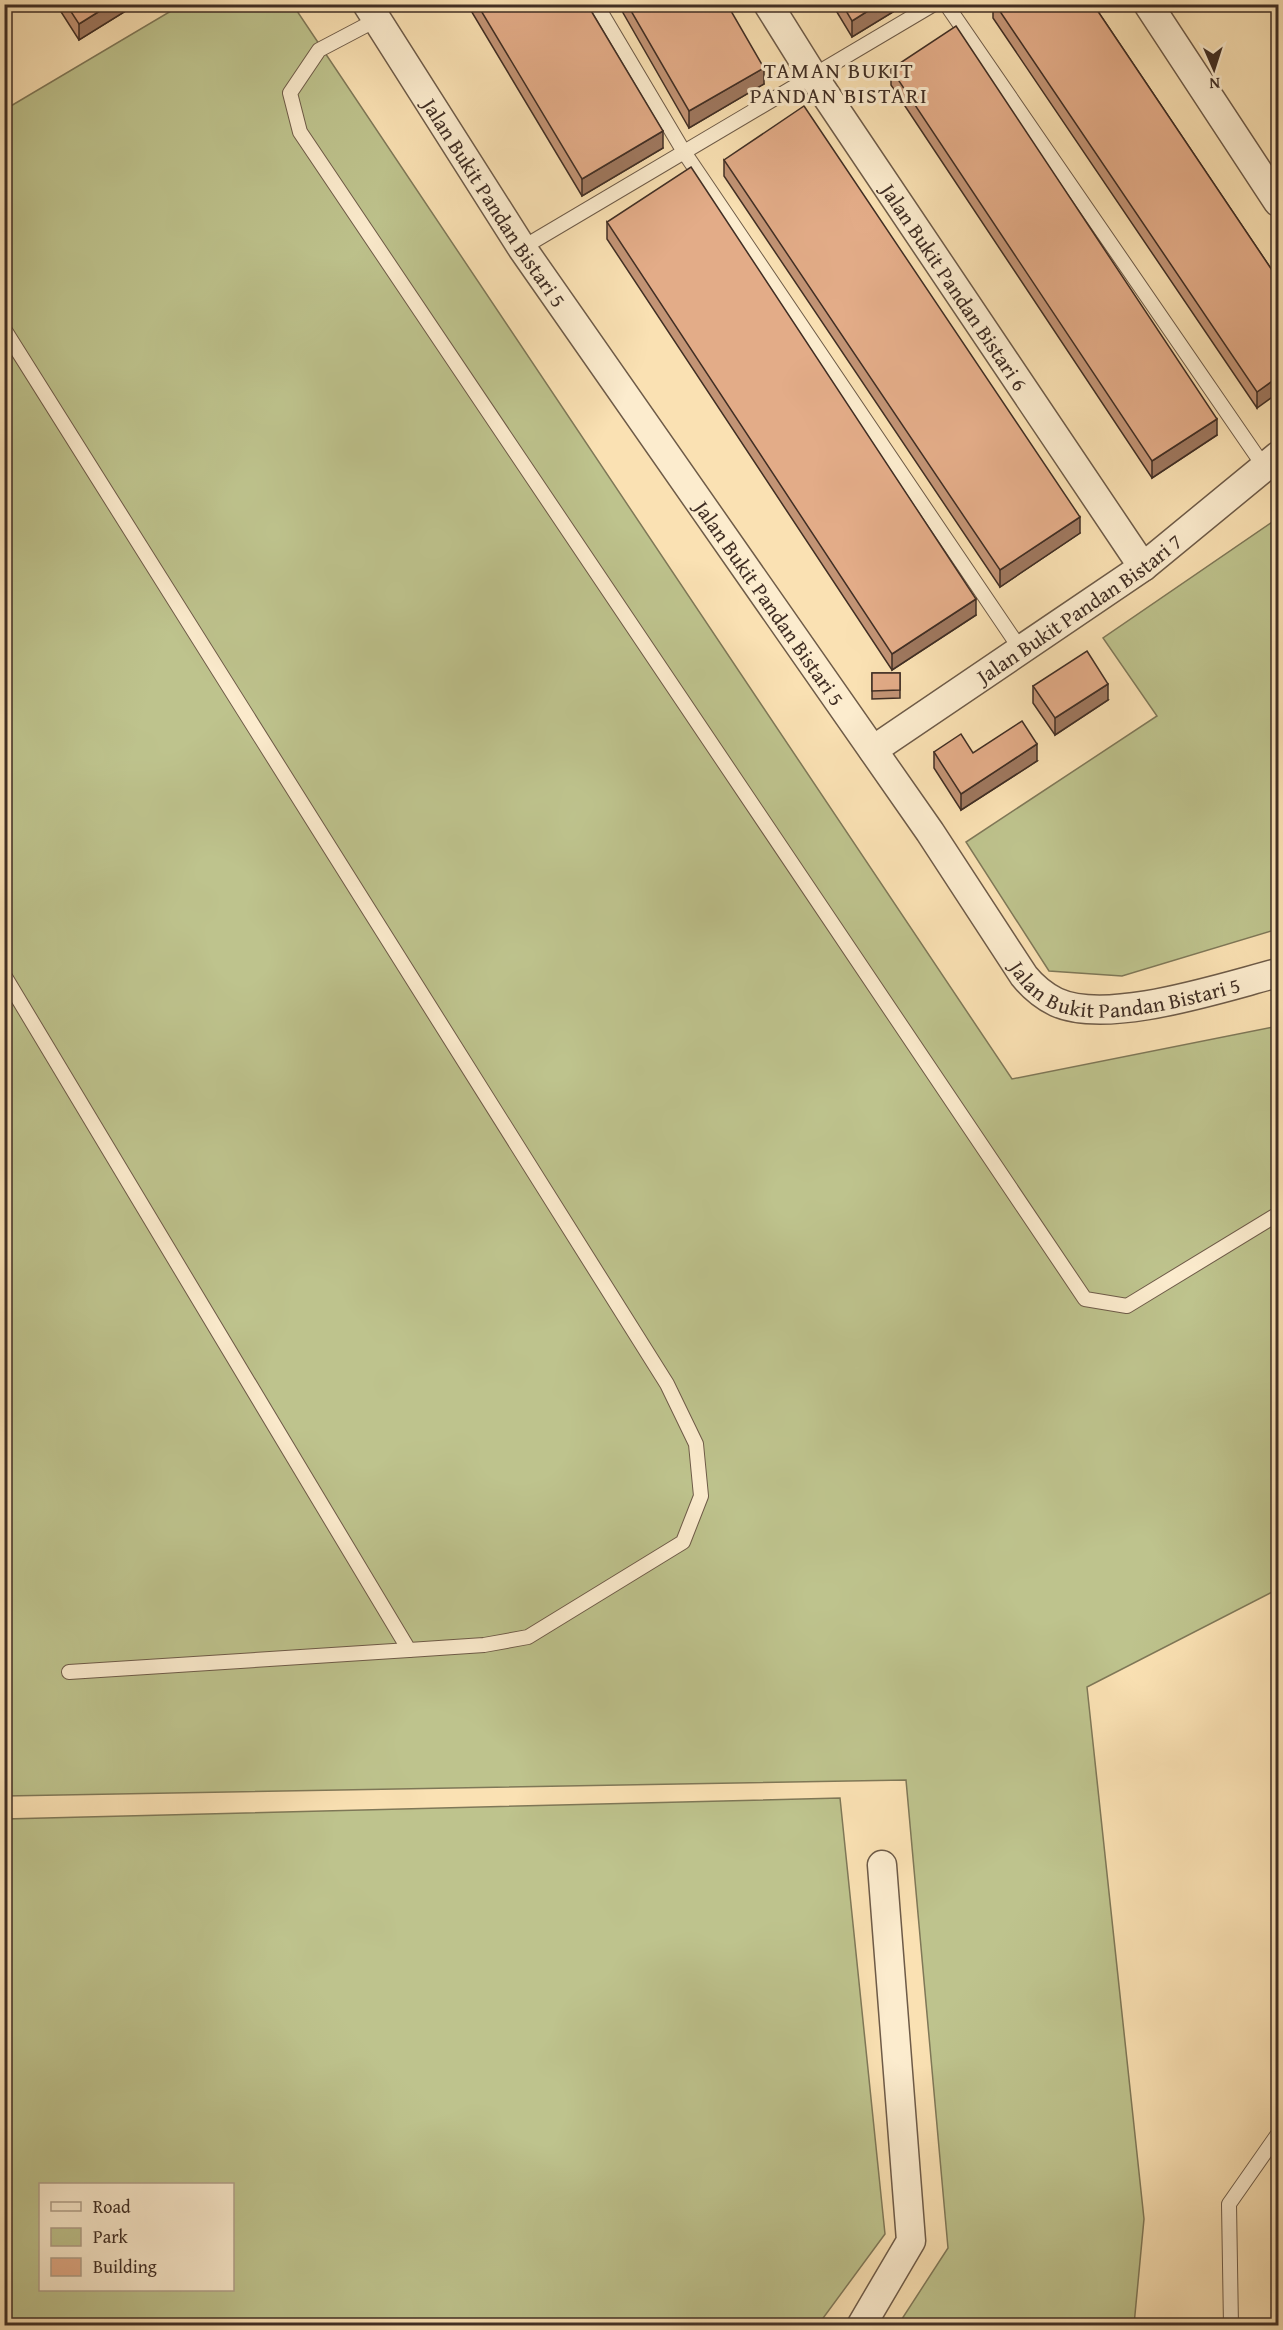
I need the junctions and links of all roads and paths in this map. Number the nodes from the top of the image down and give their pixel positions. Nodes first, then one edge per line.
1 (596, 4) edge
2 (768, 4) edge
3 (934, 4) edge
4 (946, 4) edge
5 (1148, 4) edge
6 (371, 12) edge
7 (813, 76) junction
8 (684, 152) junction
9 (1278, 202) edge
10 (522, 248) junction
11 (4, 329) edge
12 (1272, 462) edge
13 (1143, 567) junction
14 (1021, 650) junction
15 (873, 750) junction
16 (1278, 973) edge
17 (4, 975) edge
18 (1278, 1214) edge
19 (410, 1650) junction
20 (69, 1672) dead end
21 (882, 1865) dead end
22 (1278, 2134) edge
23 (861, 2325) edge
24 (1231, 2325) edge

1 - 8 lane
2 - 7 street, Jalan Bukit Pandan Bistari 6
3 - 7 lane
4 - 12 lane
5 - 9 street
6 - 10 street, Jalan Bukit Pandan Bistari 5
6 - 18 lane
7 - 8 lane
7 - 13 street, Jalan Bukit Pandan Bistari 6
8 - 10 lane
8 - 14 lane
10 - 15 street, Jalan Bukit Pandan Bistari 5
11 - 19 lane
12 - 13 street, Jalan Bukit Pandan Bistari 7
13 - 14 street, Jalan Bukit Pandan Bistari 7
14 - 15 street, Jalan Bukit Pandan Bistari 7
15 - 16 street, Jalan Bukit Pandan Bistari 5
17 - 19 lane
19 - 20 lane
21 - 23 street
22 - 24 lane

